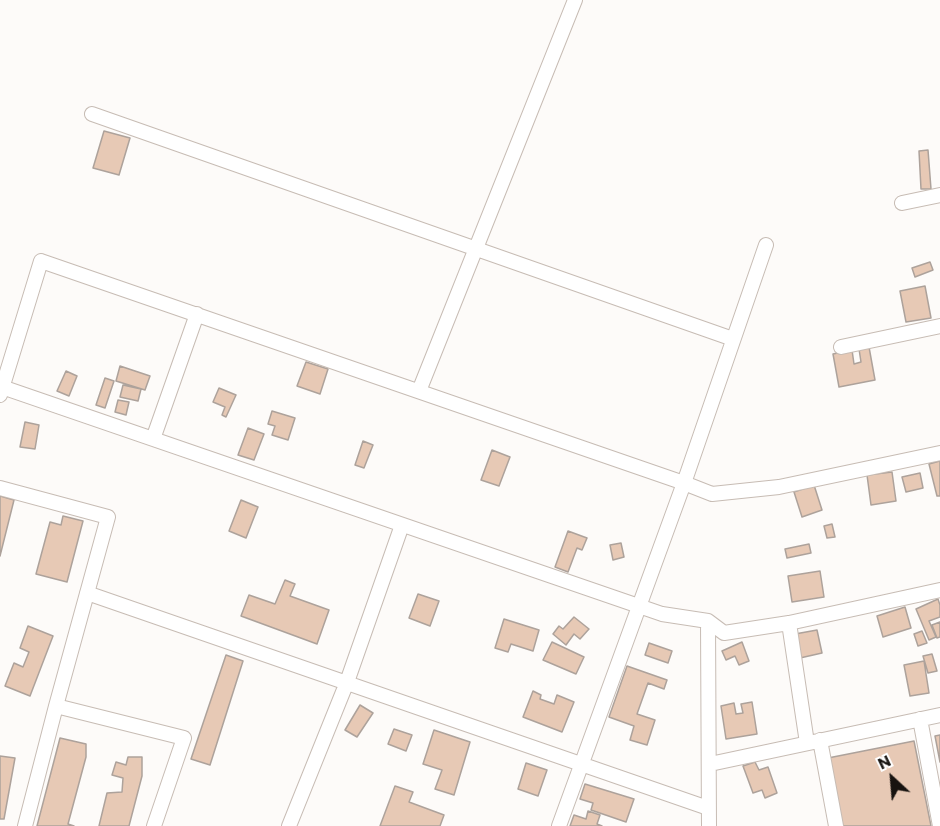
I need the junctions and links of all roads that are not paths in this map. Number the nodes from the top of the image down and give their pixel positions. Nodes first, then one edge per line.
1 (575, 0) edge
2 (92, 114) dead end
3 (940, 195) edge
4 (902, 203) dead end
5 (766, 245) dead end
6 (476, 249) junction
7 (197, 314) junction
8 (940, 326) edge
9 (733, 339) junction
10 (841, 347) dead end
11 (1, 391) edge
12 (419, 391) junction
13 (153, 439) junction
14 (940, 453) edge
15 (684, 483) junction
16 (0, 488) edge
17 (402, 525) junction
18 (940, 590) edge
19 (87, 593) junction
20 (639, 606) junction
21 (708, 621) junction
22 (789, 623) junction
23 (347, 682) junction
24 (56, 706) junction
25 (940, 714) edge
26 (920, 719) junction
27 (813, 742) junction
28 (582, 763) junction
29 (710, 764) junction
30 (708, 808) junction
31 (25, 826) edge
32 (154, 826) edge
33 (289, 826) edge
34 (559, 826) edge
35 (709, 826) edge
36 (836, 826) edge
37 (940, 826) edge

1 - 6 street
2 - 6 street
3 - 4 street
5 - 9 street
6 - 9 street
6 - 12 street
7 - 11 street
7 - 12 street
7 - 13 street
8 - 10 street
9 - 15 street
11 - 13 street
12 - 15 street
13 - 17 street
14 - 15 street
15 - 20 street
16 - 19 street
17 - 20 street
17 - 23 street
18 - 22 street
19 - 23 street
19 - 24 street
20 - 21 street
20 - 28 street
21 - 22 street
21 - 29 street
22 - 27 street
23 - 28 street
23 - 33 street
24 - 31 street
24 - 32 street
25 - 26 street
26 - 27 street
26 - 37 street
27 - 29 street
27 - 36 street
28 - 30 street
28 - 34 street
29 - 30 street
30 - 35 street

